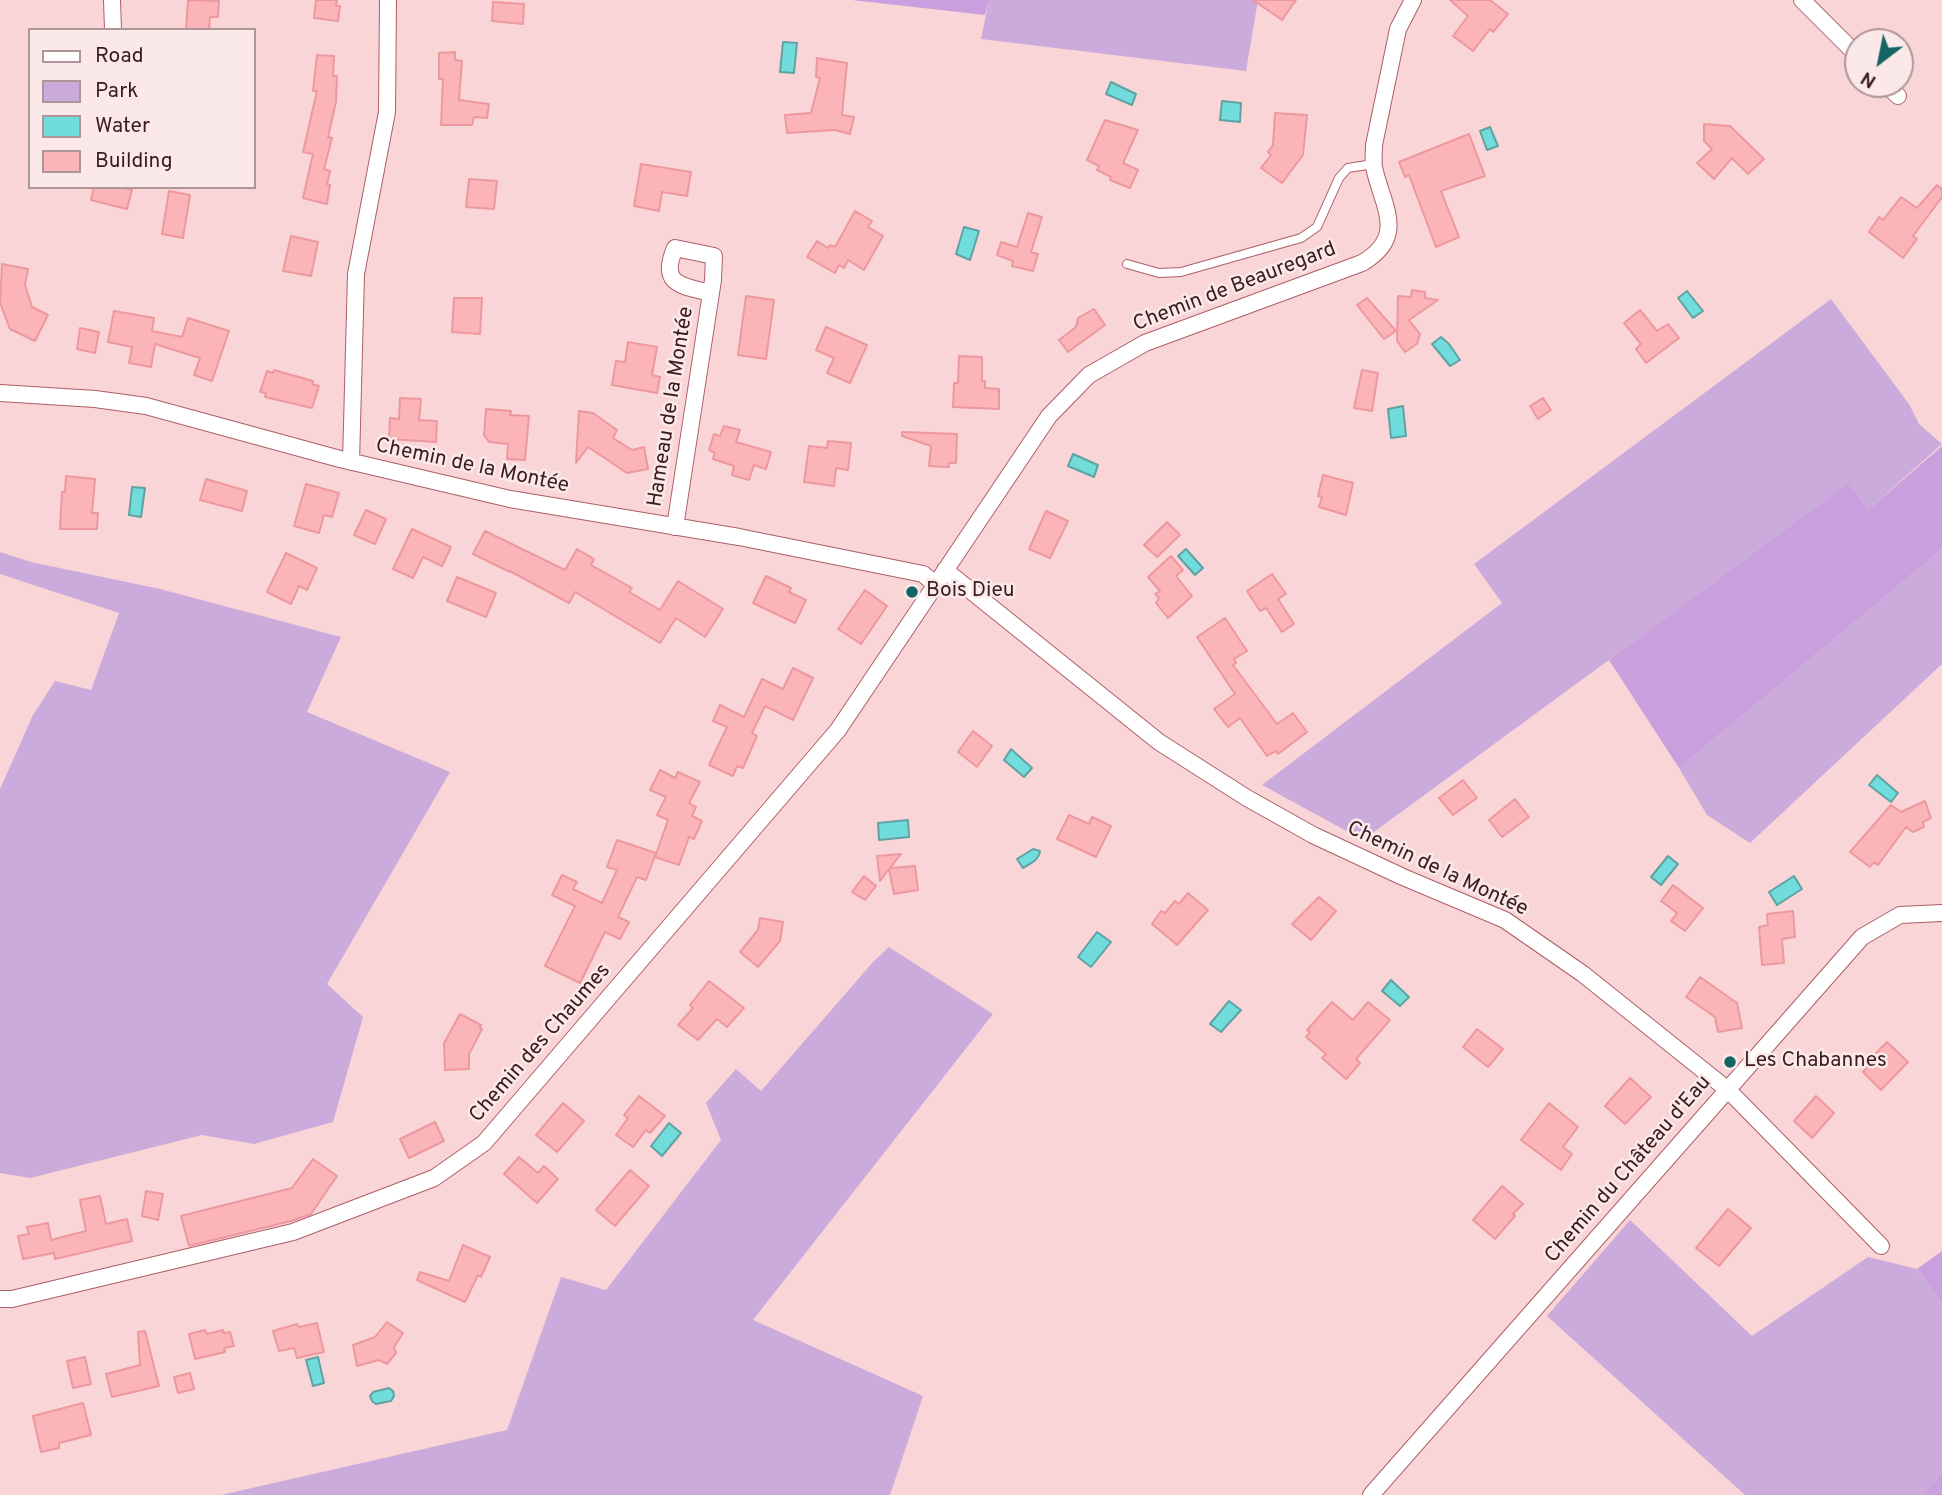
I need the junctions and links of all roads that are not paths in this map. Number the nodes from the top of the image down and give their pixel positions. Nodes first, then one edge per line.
1 (112, 0) edge
2 (388, 0) edge
3 (1413, 0) edge
4 (1802, 0) edge
5 (113, 28) edge
6 (1844, 42) edge
7 (1373, 164) junction
8 (1127, 264) dead end
9 (711, 293) dead end
10 (0, 393) edge
11 (351, 462) junction
12 (675, 527) junction
13 (945, 570) junction
14 (935, 584) junction
15 (1942, 913) edge
16 (1728, 1090) junction
17 (1881, 1246) dead end
18 (0, 1299) edge
19 (1371, 1495) edge

1 - 5 street
2 - 11 street
3 - 7 street, Chemin de Beauregard
4 - 6 street
7 - 8 lane
7 - 13 street, Chemin de Beauregard
9 - 12 street, Hameau de la Montée
10 - 11 street, Chemin de la Montée
11 - 12 street, Chemin de la Montée
12 - 14 street, Chemin de la Montée
13 - 14 street, Chemin des Chaumes
13 - 16 street, Chemin de la Montée
14 - 18 street, Chemin des Chaumes
15 - 16 street, Chemin du Château d'Eau
16 - 17 street, Chemin de la Montée
16 - 19 street, Chemin du Château d'Eau

